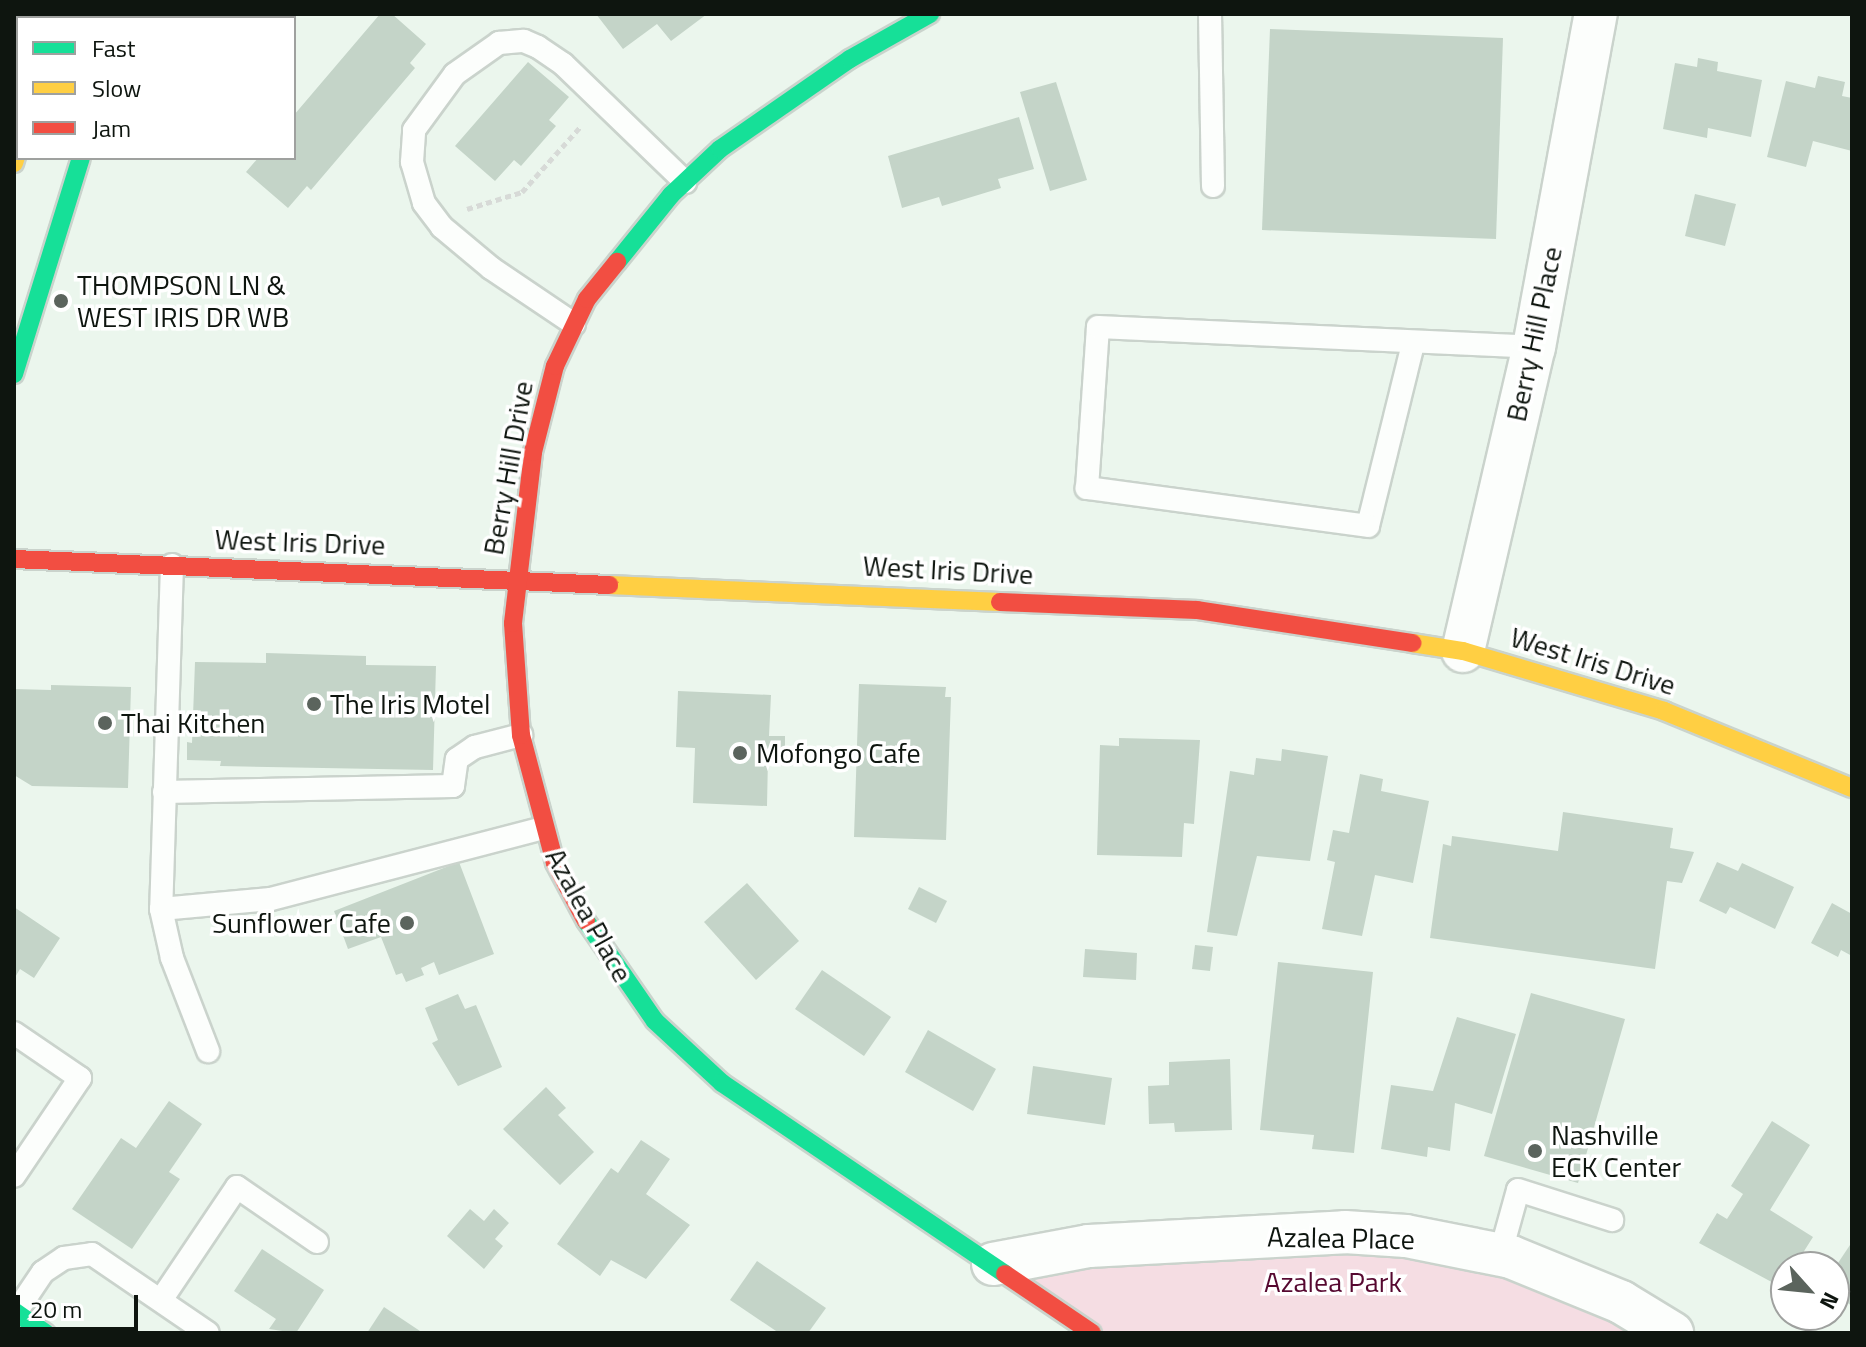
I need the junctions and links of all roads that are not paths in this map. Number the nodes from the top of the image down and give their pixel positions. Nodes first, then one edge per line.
1 (930, 14) edge
2 (1210, 14) edge
3 (1596, 14) edge
4 (80, 160) edge
5 (685, 182) junction
6 (1213, 186) dead end
7 (574, 324) junction
8 (1413, 344) junction
9 (1534, 347) junction
10 (14, 374) edge
11 (14, 559) edge
12 (172, 565) junction
13 (517, 578) junction
14 (1463, 651) junction
15 (521, 735) junction
16 (1852, 788) edge
17 (164, 792) junction
18 (543, 828) junction
19 (161, 909) junction
20 (14, 1033) edge
21 (208, 1051) dead end
22 (14, 1176) edge
23 (1612, 1220) dead end
24 (317, 1242) dead end
25 (1500, 1255) junction
26 (993, 1264) junction
27 (161, 1300) junction
28 (15, 1312) edge
29 (46, 1333) edge
30 (208, 1333) edge
31 (1092, 1333) edge
32 (1672, 1333) edge

1 - 5 street, Berry Hill Drive
2 - 6 lane
3 - 9 street, Berry Hill Place
4 - 10 street
5 - 7 street, Berry Hill Drive
5 - 7 lane
7 - 13 street, Berry Hill Drive
8 - 8 lane
8 - 9 lane
9 - 14 street, Berry Hill Place
11 - 12 street, West Iris Drive
12 - 13 street, West Iris Drive
12 - 17 lane
13 - 14 street, West Iris Drive
13 - 15 street, Azalea Place
14 - 16 street, West Iris Drive
15 - 17 lane
15 - 18 street, Azalea Place
17 - 19 lane
18 - 19 lane
18 - 26 street, Azalea Place
19 - 21 lane
20 - 22 lane
23 - 25 lane
24 - 27 lane
25 - 26 street, Azalea Place
25 - 32 street, Azalea Place
26 - 31 street, Azalea Place
27 - 28 lane
27 - 30 lane
28 - 29 street

